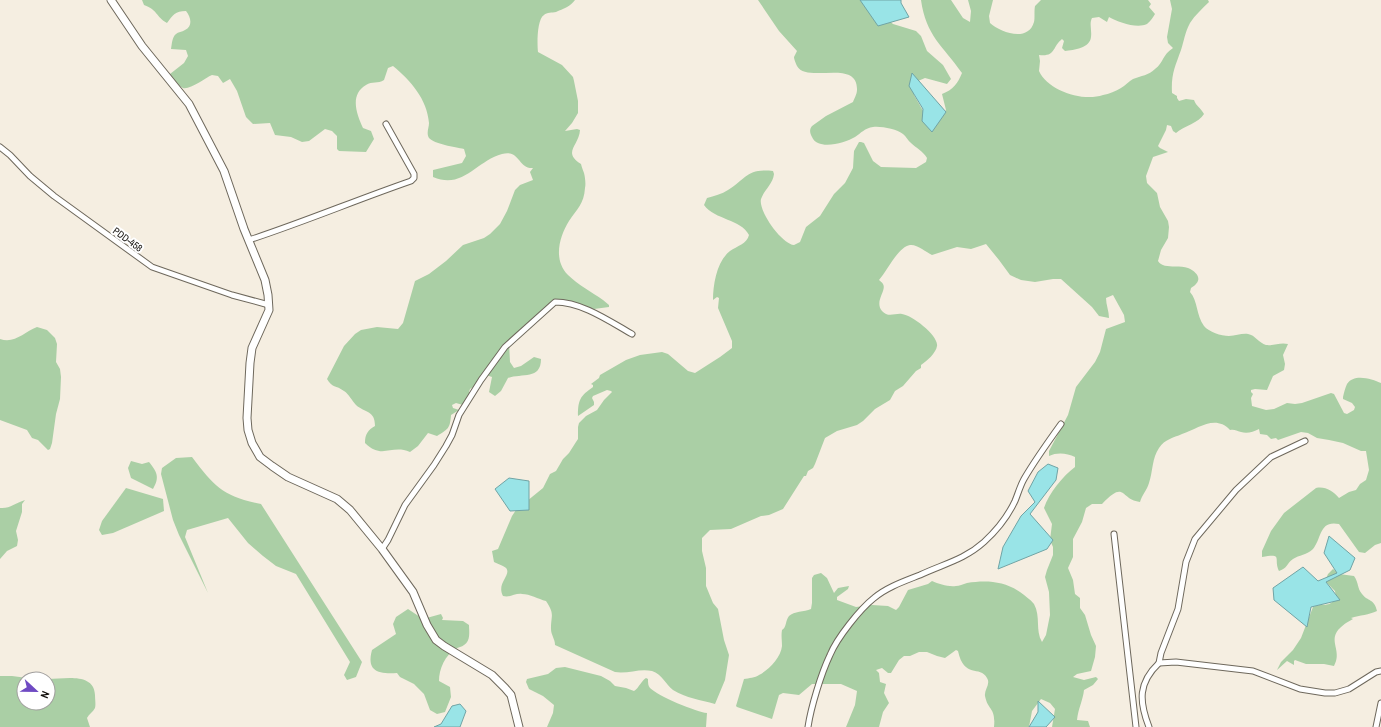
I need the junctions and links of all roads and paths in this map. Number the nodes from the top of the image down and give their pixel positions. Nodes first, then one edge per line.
1 (111, 0) edge
2 (386, 124) dead end
3 (0, 147) edge
4 (249, 240) junction
5 (269, 305) junction
6 (632, 334) dead end
7 (1061, 424) dead end
8 (1305, 441) dead end
9 (1114, 534) dead end
10 (382, 549) junction
11 (1159, 663) junction
12 (1381, 671) edge
13 (1381, 703) edge
14 (1381, 723) edge
15 (519, 727) edge
16 (808, 727) edge
17 (1136, 727) edge
18 (1149, 727) edge
19 (1376, 727) edge

1 - 4 street
2 - 4 street
3 - 5 street, PDD-458 / PDD-458
4 - 5 street
5 - 10 street
6 - 10 street
7 - 16 street
8 - 11 street
9 - 17 street
10 - 15 street
11 - 12 street
11 - 18 street
13 - 19 street
14 - 19 street

